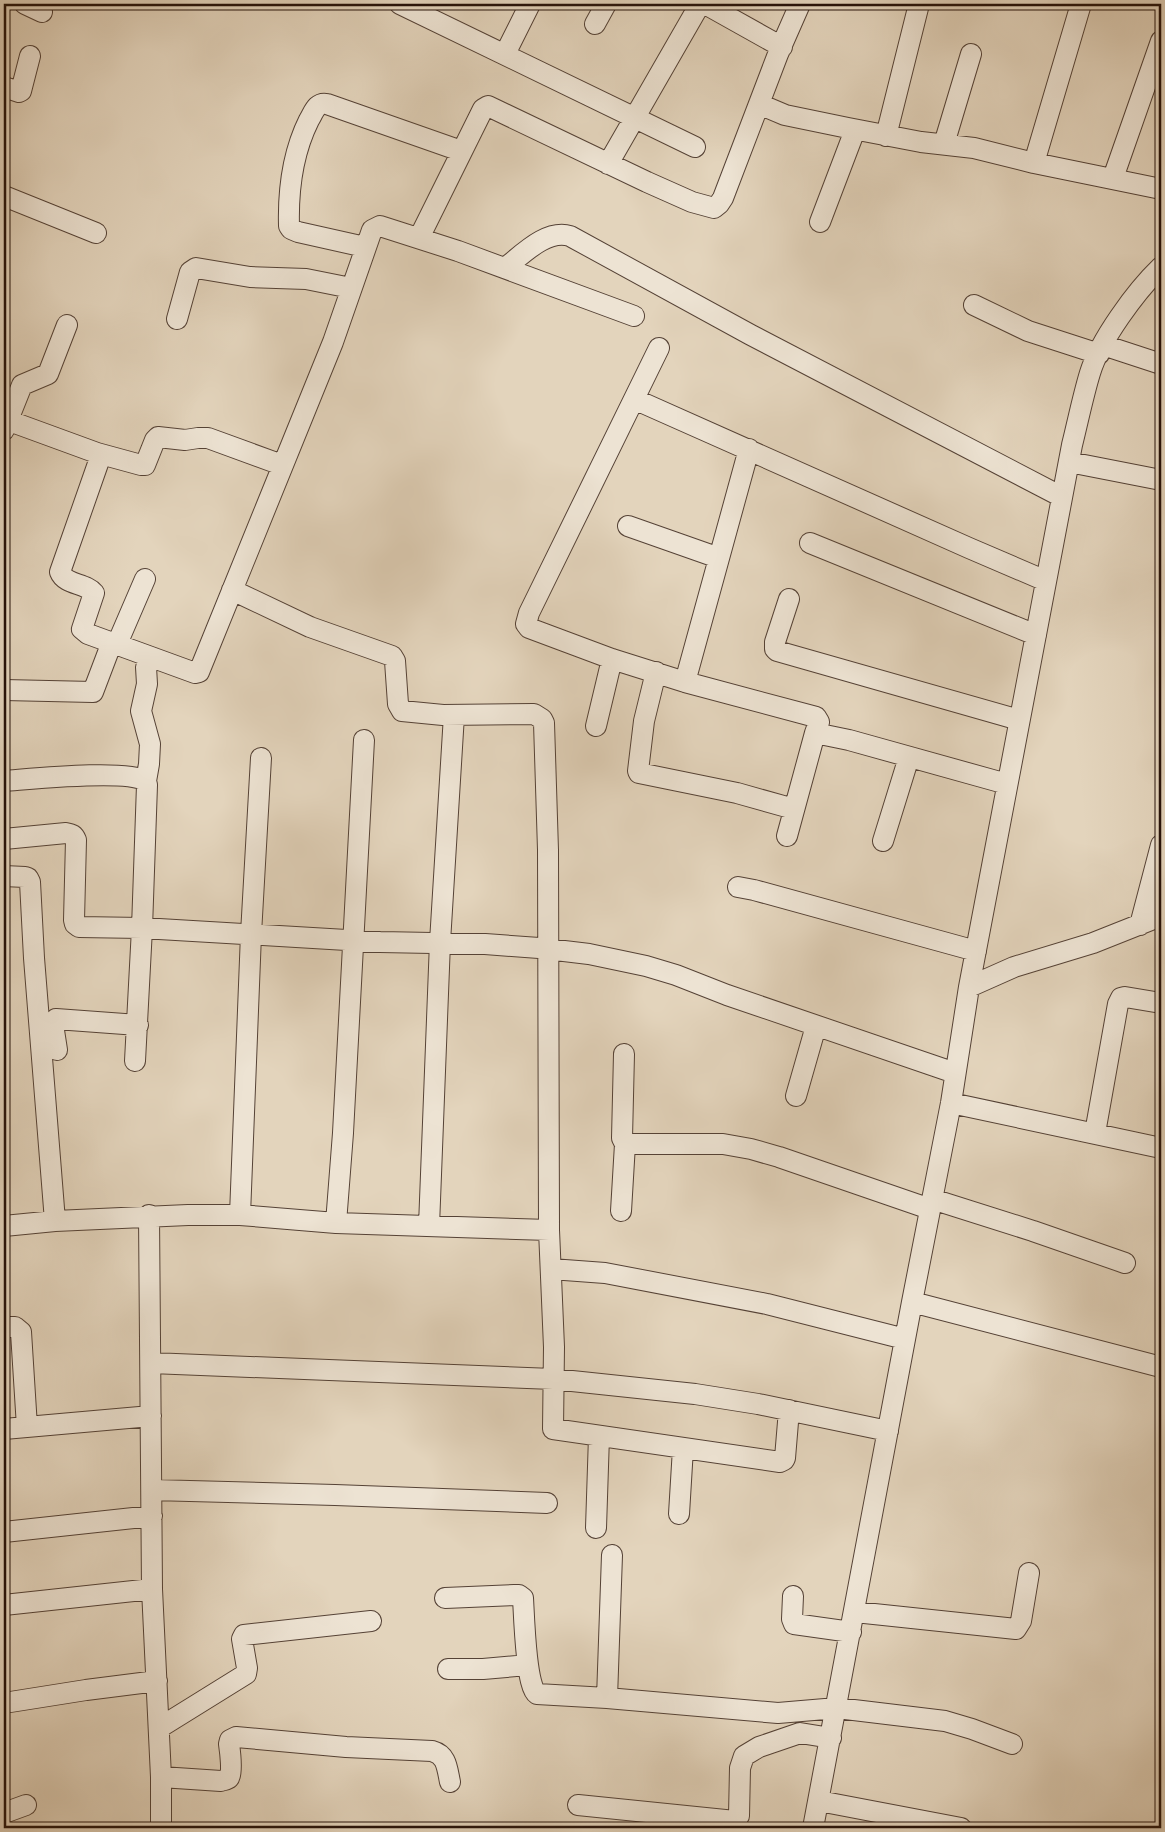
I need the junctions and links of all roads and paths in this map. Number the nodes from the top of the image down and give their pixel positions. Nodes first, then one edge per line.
1 (400, 4) edge
2 (530, 4) edge
3 (606, 4) edge
4 (700, 4) edge
5 (706, 4) edge
6 (800, 4) edge
7 (919, 4) edge
8 (1081, 4) edge
9 (594, 24) dead end
10 (1161, 42) edge
11 (782, 46) junction
12 (505, 54) junction
13 (971, 54) dead end
14 (30, 56) dead end
15 (4, 87) edge
16 (758, 104) junction
17 (634, 118) junction
18 (855, 130) junction
19 (886, 136) junction
20 (944, 144) junction
21 (695, 147) dead end
22 (461, 151) junction
23 (1034, 163) junction
24 (608, 164) junction
25 (1112, 178) junction
26 (1161, 189) edge
27 (4, 196) edge
28 (820, 222) dead end
29 (96, 234) dead end
30 (419, 238) junction
31 (365, 247) junction
32 (505, 268) junction
33 (1160, 271) edge
34 (352, 288) junction
35 (974, 305) dead end
36 (634, 316) dead end
37 (177, 319) dead end
38 (67, 325) dead end
39 (659, 348) dead end
40 (1093, 350) junction
41 (1161, 364) edge
42 (634, 398) junction
43 (5, 423) edge
44 (749, 450) junction
45 (101, 454) junction
46 (1069, 462) junction
47 (282, 465) junction
48 (1161, 480) edge
49 (1056, 494) junction
50 (628, 526) dead end
51 (810, 543) dead end
52 (719, 558) junction
53 (145, 578) dead end
54 (1039, 578) junction
55 (232, 590) junction
56 (789, 599) dead end
57 (1030, 632) junction
58 (115, 643) junction
59 (154, 658) junction
60 (612, 658) junction
61 (656, 672) junction
62 (685, 682) junction
63 (4, 690) edge
64 (454, 715) junction
65 (1011, 718) junction
66 (596, 726) dead end
67 (815, 733) junction
68 (364, 740) dead end
69 (909, 757) junction
70 (261, 758) dead end
71 (4, 781) edge
72 (146, 781) junction
73 (1000, 782) junction
74 (794, 809) junction
75 (787, 836) dead end
76 (4, 839) edge
77 (883, 841) dead end
78 (1161, 845) edge
79 (4, 876) edge
80 (738, 887) dead end
81 (1161, 916) edge
82 (1140, 925) junction
83 (142, 928) junction
84 (251, 934) junction
85 (353, 940) junction
86 (440, 942) junction
87 (967, 948) junction
88 (548, 949) junction
89 (969, 987) junction
90 (1161, 1003) edge
91 (138, 1025) junction
92 (816, 1026) junction
93 (57, 1050) dead end
94 (624, 1054) dead end
95 (136, 1061) dead end
96 (946, 1070) junction
97 (796, 1096) dead end
98 (951, 1103) junction
99 (1095, 1133) junction
100 (625, 1144) junction
101 (1161, 1148) edge
102 (924, 1204) junction
103 (621, 1211) dead end
104 (149, 1215) junction
105 (240, 1215) junction
106 (55, 1221) junction
107 (336, 1223) junction
108 (4, 1226) edge
109 (429, 1226) junction
110 (549, 1230) junction
111 (1125, 1263) dead end
112 (551, 1269) junction
113 (912, 1302) junction
114 (4, 1327) edge
115 (894, 1336) junction
116 (150, 1363) junction
117 (1161, 1367) edge
118 (553, 1378) junction
119 (789, 1410) junction
120 (150, 1416) junction
121 (26, 1427) junction
122 (4, 1429) edge
123 (881, 1430) junction
124 (599, 1436) junction
125 (684, 1448) junction
126 (152, 1490) junction
127 (547, 1503) dead end
128 (679, 1514) dead end
129 (152, 1516) junction
130 (596, 1528) dead end
131 (4, 1532) edge
132 (612, 1555) dead end
133 (1029, 1573) dead end
134 (152, 1589) junction
135 (793, 1596) dead end
136 (445, 1598) dead end
137 (4, 1605) edge
138 (371, 1621) dead end
139 (846, 1625) junction
140 (528, 1665) junction
141 (448, 1669) dead end
142 (157, 1681) junction
143 (608, 1698) junction
144 (4, 1703) edge
145 (831, 1708) junction
146 (159, 1728) junction
147 (824, 1736) junction
148 (1012, 1744) dead end
149 (162, 1777) junction
150 (450, 1782) dead end
151 (818, 1801) junction
152 (26, 1805) dead end
153 (578, 1805) dead end
154 (4, 1813) edge
155 (162, 1828) edge
156 (813, 1828) edge
157 (961, 1828) edge

1 - 12 street
2 - 12 street
3 - 9 street
4 - 17 street
5 - 11 street
6 - 11 street
7 - 19 street
8 - 23 street
10 - 25 street
11 - 16 street
12 - 17 street
13 - 20 street
14 - 15 street
16 - 18 street
16 - 24 street
17 - 21 street
17 - 24 street
18 - 19 street
18 - 28 street
19 - 20 street
20 - 23 street
22 - 24 street
22 - 30 street
22 - 31 street
23 - 25 street
25 - 26 street
27 - 29 street
30 - 31 street
30 - 32 street
31 - 34 street
32 - 36 street
32 - 49 street
33 - 40 street
34 - 37 street
34 - 47 street
35 - 40 street
38 - 43 street
39 - 42 street
40 - 41 street
40 - 46 street
42 - 44 street
42 - 60 street
43 - 45 street
44 - 52 street
44 - 54 street
45 - 47 street
45 - 58 street
46 - 48 street
46 - 49 street
47 - 55 street
49 - 54 street
50 - 52 street
51 - 57 street
52 - 62 street
53 - 58 street
54 - 57 street
55 - 59 street
55 - 64 street
56 - 65 street
57 - 65 street
58 - 59 street
58 - 63 street
59 - 72 street
60 - 61 street
60 - 66 street
61 - 62 street
61 - 74 street
62 - 67 street
64 - 86 street
64 - 88 street
65 - 73 street
67 - 69 street
67 - 74 street
68 - 85 street
69 - 73 street
69 - 77 street
70 - 84 street
71 - 72 street
72 - 83 street
73 - 87 street
74 - 75 street
76 - 83 street
78 - 82 street
79 - 106 street
80 - 87 street
81 - 82 street
82 - 89 street
83 - 84 street
83 - 91 street
84 - 85 street
84 - 105 street
85 - 86 street
85 - 107 street
86 - 88 street
86 - 109 street
87 - 89 street
88 - 92 street
88 - 110 street
89 - 96 street
90 - 99 street
91 - 93 street
91 - 95 street
92 - 96 street
92 - 97 street
94 - 100 street
96 - 98 street
98 - 99 street
98 - 102 street
99 - 101 street
100 - 102 street
100 - 103 street
102 - 111 street
102 - 113 street
104 - 105 street
104 - 106 street
104 - 116 street
105 - 107 street
106 - 108 street
107 - 109 street
109 - 110 street
110 - 112 street
112 - 115 street
112 - 118 street
113 - 115 street
113 - 117 street
114 - 121 street
115 - 123 street
116 - 118 street
116 - 120 street
118 - 119 street
118 - 124 street
119 - 123 street
119 - 125 street
120 - 121 street
120 - 126 street
121 - 122 street
123 - 139 street
124 - 125 street
124 - 130 street
125 - 128 street
126 - 127 street
126 - 129 street
129 - 131 street
129 - 134 street
132 - 143 street
133 - 139 street
134 - 137 street
134 - 142 street
135 - 139 street
136 - 140 street
138 - 146 street
139 - 145 street
140 - 141 street
140 - 143 street
142 - 144 street
142 - 146 street
143 - 145 street
145 - 147 street
145 - 148 street
146 - 149 street
147 - 151 street
147 - 153 street
149 - 150 street
149 - 155 street
151 - 156 street
151 - 157 street
152 - 154 street

